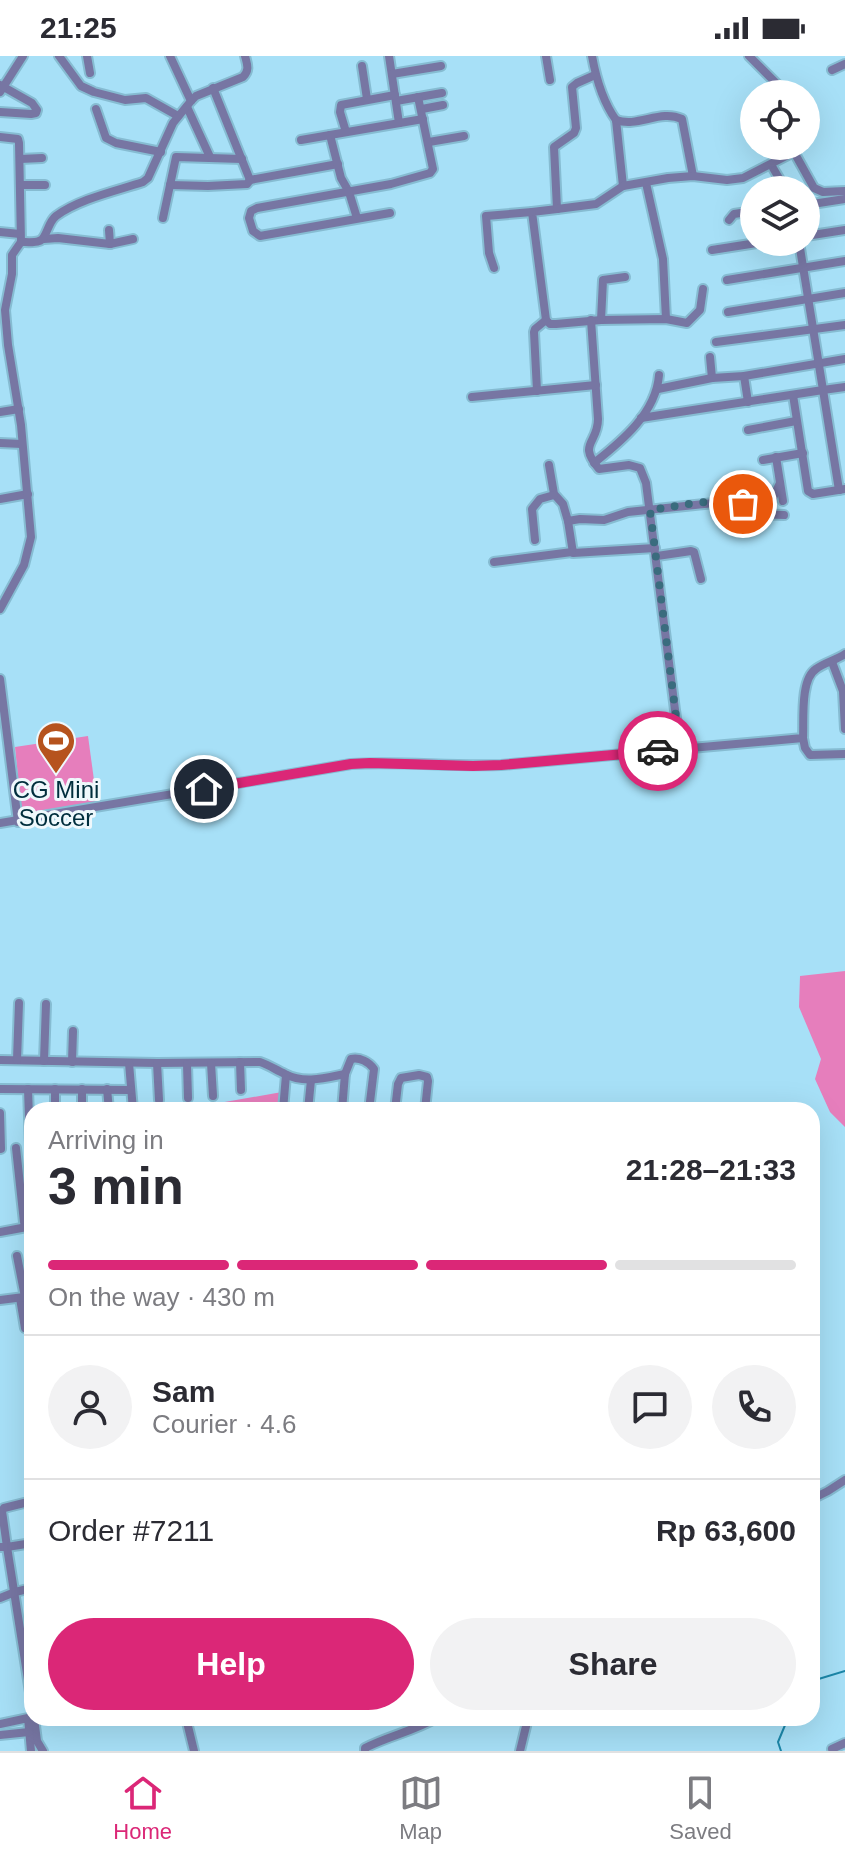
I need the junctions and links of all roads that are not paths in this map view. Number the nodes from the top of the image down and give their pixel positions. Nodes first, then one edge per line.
1 (23, 56) edge
2 (59, 56) edge
3 (87, 56) edge
4 (170, 56) edge
5 (245, 56) edge
6 (389, 56) edge
7 (546, 56) edge
8 (592, 56) edge
9 (749, 56) edge
10 (845, 64) edge
11 (362, 66) dead end
12 (441, 66) dead end
13 (832, 70) dead end
14 (90, 73) dead end
15 (392, 74) junction
16 (595, 75) junction
17 (550, 80) dead end
18 (773, 80) edge
19 (1, 88) edge
20 (213, 88) junction
21 (442, 93) dead end
22 (418, 97) junction
23 (396, 98) junction
24 (367, 99) junction
25 (189, 104) junction
26 (443, 105) dead end
27 (96, 109) dead end
28 (0, 112) edge
29 (422, 114) junction
30 (178, 116) junction
31 (616, 120) junction
32 (399, 123) junction
33 (346, 132) junction
34 (330, 135) junction
35 (464, 136) dead end
36 (0, 137) edge
37 (301, 140) dead end
38 (429, 142) junction
39 (161, 152) junction
40 (210, 157) junction
41 (42, 158) dead end
42 (20, 159) junction
43 (242, 159) junction
44 (776, 160) edge
45 (338, 164) junction
46 (773, 168) dead end
47 (693, 176) junction
48 (778, 176) edge
49 (250, 180) junction
50 (646, 183) junction
51 (21, 185) junction
52 (45, 185) dead end
53 (170, 185) junction
54 (623, 186) junction
55 (845, 191) edge
56 (349, 192) junction
57 (820, 192) edge
58 (845, 199) edge
59 (820, 203) edge
60 (557, 209) junction
61 (532, 212) junction
62 (390, 213) dead end
63 (740, 213) edge
64 (163, 218) dead end
65 (357, 218) junction
66 (729, 220) dead end
67 (109, 230) dead end
68 (845, 230) edge
69 (0, 232) edge
70 (820, 234) edge
71 (20, 238) junction
72 (44, 239) junction
73 (133, 239) dead end
74 (110, 244) junction
75 (740, 245) edge
76 (712, 250) dead end
77 (801, 256) edge
78 (845, 261) edge
79 (803, 267) junction
80 (494, 268) dead end
81 (625, 277) dead end
82 (727, 280) dead end
83 (703, 289) dead end
84 (845, 293) edge
85 (808, 299) junction
86 (728, 312) dead end
87 (666, 319) junction
88 (546, 320) junction
89 (596, 320) junction
90 (845, 325) edge
91 (814, 330) junction
92 (716, 342) dead end
93 (710, 357) dead end
94 (845, 359) edge
95 (819, 364) junction
96 (659, 375) dead end
97 (744, 376) junction
98 (712, 378) junction
99 (596, 385) junction
100 (845, 387) edge
101 (658, 389) junction
102 (823, 390) junction
103 (537, 391) junction
104 (793, 395) junction
105 (472, 397) dead end
106 (748, 402) junction
107 (19, 409) junction
108 (0, 412) edge
109 (641, 418) junction
110 (796, 421) junction
111 (748, 430) dead end
112 (0, 443) edge
113 (22, 444) junction
114 (803, 453) junction
115 (776, 457) junction
116 (763, 460) dead end
117 (594, 463) junction
118 (549, 465) dead end
119 (780, 482) junction
120 (842, 490) edge
121 (28, 494) junction
122 (554, 495) junction
123 (0, 499) edge
124 (772, 500) dead end
125 (783, 501) dead end
126 (650, 510) junction
127 (784, 515) dead end
128 (568, 521) junction
129 (535, 540) dead end
130 (572, 552) junction
131 (656, 552) junction
132 (494, 562) dead end
133 (701, 579) dead end
134 (0, 609) edge
135 (845, 654) edge
136 (832, 662) junction
137 (0, 679) edge
138 (845, 729) edge
139 (803, 738) junction
140 (680, 749) junction
141 (845, 754) edge
142 (18, 822) junction
143 (0, 823) edge
144 (19, 1003) dead end
145 (46, 1004) dead end
146 (73, 1031) dead end
147 (0, 1060) edge
148 (17, 1060) junction
149 (44, 1061) junction
150 (72, 1062) junction
151 (240, 1062) junction
152 (129, 1063) junction
153 (157, 1063) junction
154 (211, 1063) junction
155 (187, 1064) junction
156 (345, 1074) junction
157 (286, 1075) junction
158 (311, 1080) junction
159 (0, 1089) edge
160 (28, 1089) junction
161 (55, 1089) junction
162 (82, 1089) junction
163 (107, 1089) junction
164 (131, 1090) junction
165 (241, 1090) dead end
166 (213, 1096) dead end
167 (188, 1098) dead end
168 (159, 1100) dead end
169 (29, 1102) edge
170 (55, 1102) edge
171 (82, 1102) edge
172 (108, 1102) edge
173 (132, 1102) edge
174 (284, 1102) edge
175 (309, 1102) edge
176 (343, 1102) edge
177 (370, 1102) edge
178 (396, 1102) edge
179 (426, 1102) edge
180 (0, 1113) edge
181 (24, 1147) edge
182 (16, 1148) junction
183 (1, 1150) edge
184 (24, 1199) edge
185 (24, 1225) edge
186 (0, 1232) edge
187 (17, 1256) dead end
188 (24, 1288) edge
189 (24, 1297) edge
190 (0, 1300) edge
191 (845, 1480) edge
192 (820, 1495) edge
193 (24, 1503) edge
194 (24, 1544) edge
195 (4, 1547) edge
196 (24, 1590) edge
197 (15, 1592) junction
198 (0, 1598) edge
199 (24, 1652) edge
200 (24, 1719) edge
201 (0, 1724) edge
202 (29, 1726) edge
203 (35, 1726) edge
204 (188, 1726) edge
205 (409, 1726) edge
206 (526, 1726) edge
207 (29, 1732) junction
208 (0, 1735) edge
209 (845, 1743) edge
210 (832, 1749) edge
211 (31, 1751) edge
212 (43, 1751) edge
213 (194, 1751) edge
214 (365, 1751) edge
215 (520, 1751) edge

1 - 19 street
2 - 30 street
3 - 14 street
4 - 25 street
5 - 20 street
6 - 15 street
7 - 17 street
8 - 16 street
9 - 18 street
10 - 13 street
11 - 24 street
12 - 15 street
15 - 23 street
16 - 31 street
16 - 60 street
19 - 28 street
20 - 25 street
20 - 43 street
21 - 22 street
22 - 23 street
22 - 29 street
23 - 24 street
23 - 32 street
24 - 33 street
25 - 30 street
25 - 40 street
26 - 29 street
27 - 39 street
29 - 32 street
29 - 38 street
30 - 39 street
31 - 47 street
31 - 54 street
32 - 33 street
33 - 34 street
34 - 37 street
34 - 45 street
35 - 38 street
36 - 42 street
38 - 56 street
39 - 72 street
40 - 43 street
40 - 53 street
41 - 42 street
42 - 51 street
43 - 49 street
44 - 47 street
45 - 49 street
45 - 56 street
46 - 48 street
47 - 50 street
49 - 53 street
50 - 54 street
50 - 87 street
51 - 52 street
51 - 71 street
53 - 64 street
54 - 60 street
55 - 57 street
56 - 65 street
56 - 65 street
58 - 59 street
60 - 61 street
61 - 80 street
61 - 88 street
62 - 65 street
63 - 66 street
67 - 74 street
68 - 70 street
69 - 71 street
71 - 72 street
71 - 107 street
72 - 74 street
73 - 74 street
75 - 76 street
77 - 79 street
78 - 79 street
79 - 82 street
79 - 85 street
81 - 89 street
83 - 87 street
84 - 85 street
85 - 86 street
85 - 91 street
87 - 89 street
88 - 89 street
88 - 103 street
89 - 99 street
90 - 91 street
91 - 92 street
91 - 95 street
93 - 98 street
94 - 95 street
95 - 97 street
95 - 102 street
96 - 101 street
97 - 98 street
97 - 106 street
98 - 101 street
99 - 103 street
99 - 117 street
100 - 102 street
101 - 109 street
102 - 104 street
102 - 120 street
103 - 105 street
104 - 106 street
104 - 110 street
106 - 109 street
107 - 108 street
107 - 113 street
109 - 117 street
110 - 111 street
110 - 114 street
112 - 113 street
113 - 121 street
114 - 115 street
114 - 120 street
115 - 116 street
115 - 119 street
117 - 126 street
118 - 122 street
119 - 124 street
119 - 125 street
121 - 123 street
121 - 134 street
122 - 128 street
122 - 129 street
126 - 127 street
126 - 128 street
126 - 131 street
128 - 130 street
130 - 131 street
130 - 132 street
131 - 133 street
131 - 140 street
135 - 136 street
136 - 138 street
136 - 139 street
137 - 142 street
139 - 140 street
139 - 141 street
140 - 142 street
142 - 143 street
144 - 148 street
145 - 149 street
146 - 150 street
147 - 148 street
148 - 149 street
149 - 150 street
150 - 152 street
151 - 154 street
151 - 157 street
151 - 165 street
152 - 153 street
152 - 164 street
153 - 155 street
153 - 168 street
154 - 155 street
154 - 166 street
155 - 167 street
156 - 158 street
156 - 176 street
156 - 177 street
157 - 158 street
157 - 174 street
158 - 175 street
159 - 160 street
160 - 161 street
160 - 169 street
161 - 162 street
161 - 170 street
162 - 163 street
162 - 171 street
163 - 164 street
163 - 172 street
164 - 173 street
178 - 179 street
180 - 183 street
181 - 182 street
182 - 183 street
182 - 184 street
185 - 186 street
187 - 188 street
189 - 190 street
191 - 192 street
193 - 195 street
194 - 195 street
195 - 197 street
196 - 197 street
197 - 198 street
197 - 199 street
200 - 201 street
202 - 207 street
203 - 212 street
204 - 213 street
205 - 214 street
206 - 215 street
207 - 208 street
207 - 211 street
209 - 210 street

